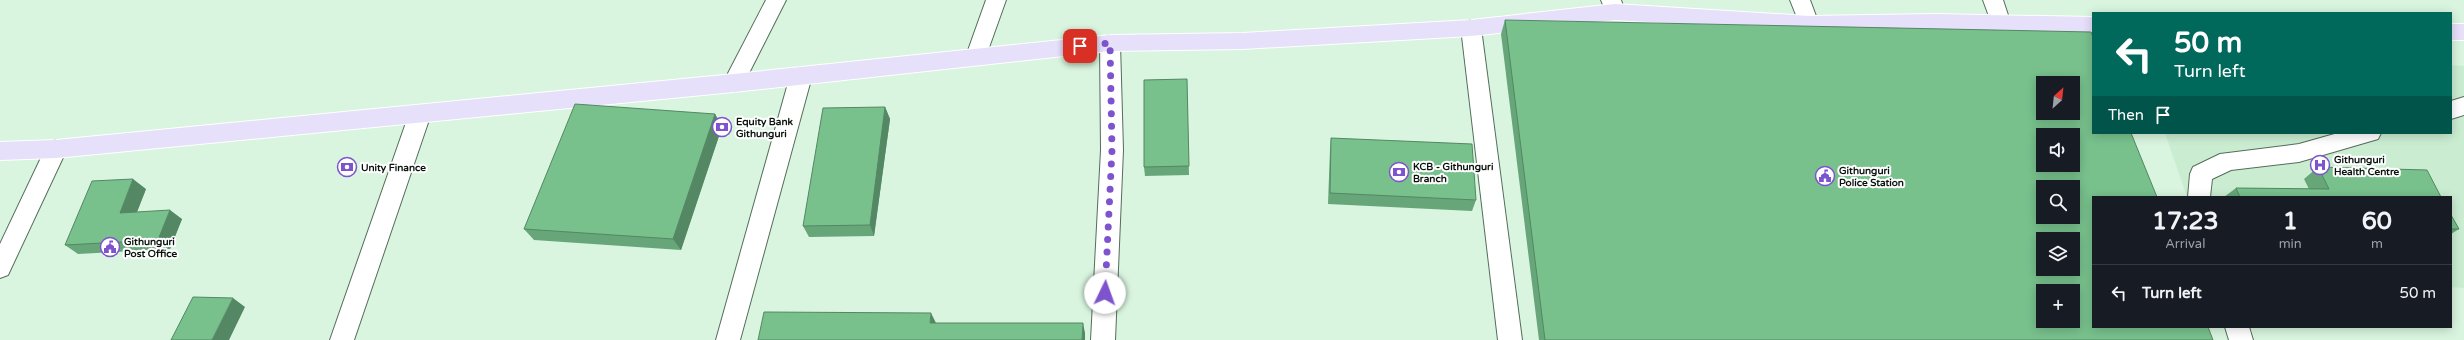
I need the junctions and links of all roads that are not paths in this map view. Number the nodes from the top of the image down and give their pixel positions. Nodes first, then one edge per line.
1 (776, 0) edge
2 (996, 0) edge
3 (1800, 0) edge
4 (1993, 0) edge
5 (1613, 6) edge
6 (1809, 24) junction
7 (2001, 24) junction
8 (2092, 26) edge
9 (1470, 28) junction
10 (2452, 32) edge
11 (2464, 32) edge
12 (1110, 43) junction
13 (976, 56) junction
14 (801, 76) junction
15 (734, 83) junction
16 (2464, 106) edge
17 (2452, 110) edge
18 (420, 114) junction
19 (2366, 134) edge
20 (56, 149) junction
21 (0, 151) edge
22 (2199, 196) edge
23 (0, 268) edge
24 (2237, 328) edge
25 (342, 340) edge
26 (728, 340) edge
27 (1103, 340) edge
28 (1510, 340) edge
29 (2241, 340) edge

1 - 15 street
2 - 13 street
3 - 6 street
4 - 7 street
5 - 6 main road
5 - 9 main road
6 - 7 main road
7 - 8 main road
9 - 12 main road
9 - 28 street
10 - 11 main road
12 - 13 main road
12 - 27 street
13 - 14 main road
14 - 15 main road
14 - 26 street
15 - 18 main road
16 - 17 street
18 - 20 main road
18 - 25 street
19 - 22 street
20 - 21 main road
20 - 23 street
24 - 29 street

